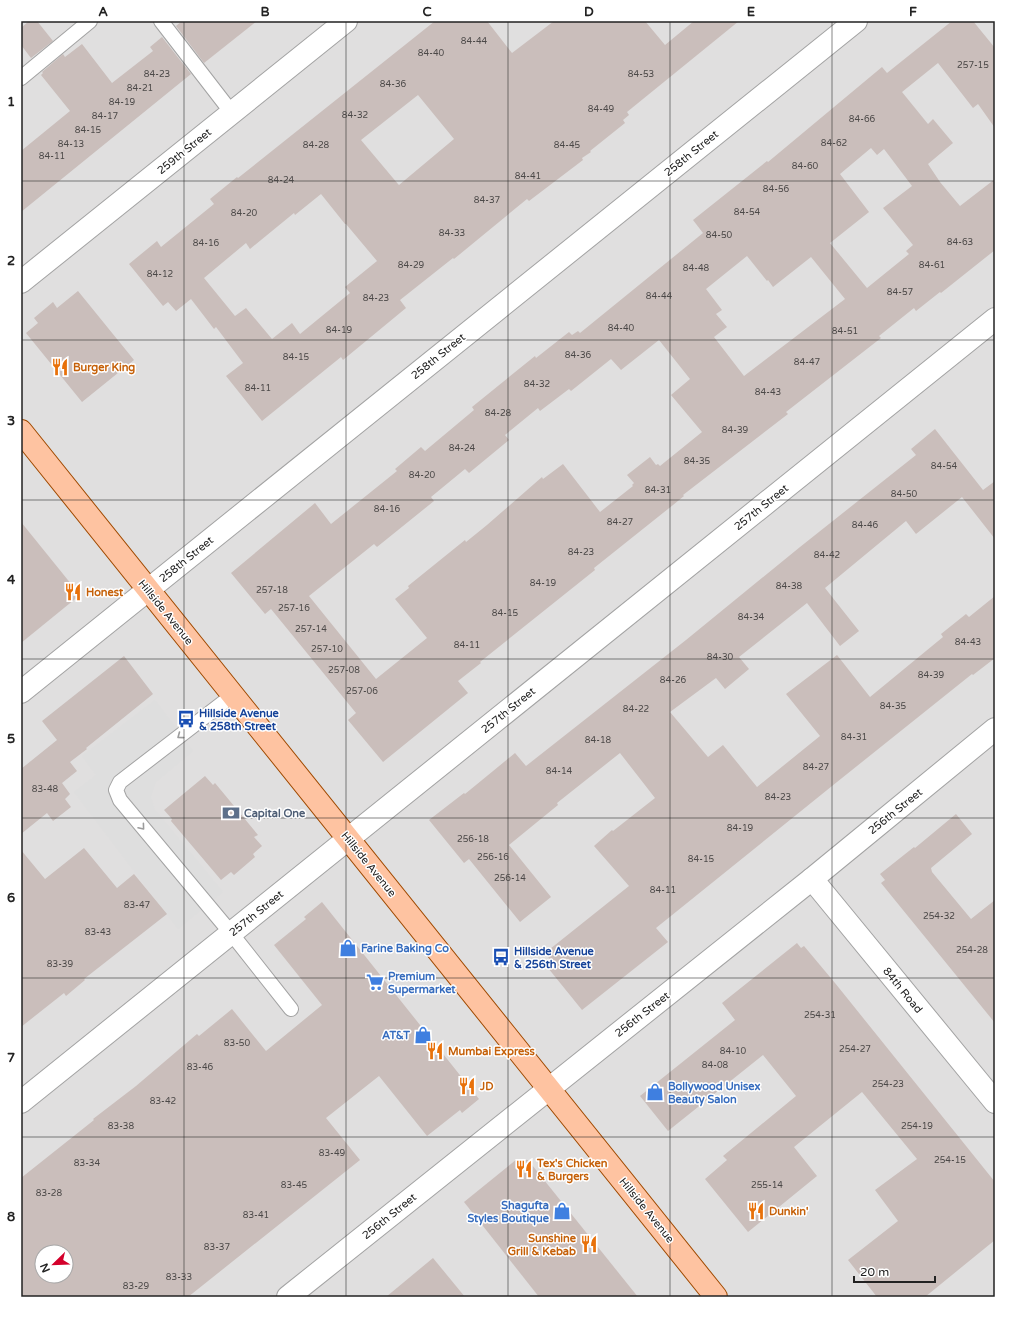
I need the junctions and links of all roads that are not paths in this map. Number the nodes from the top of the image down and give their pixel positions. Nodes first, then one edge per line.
1 (90, 21) edge
2 (160, 21) edge
3 (346, 21) edge
4 (856, 21) edge
5 (21, 78) edge
6 (232, 113) junction
7 (21, 282) edge
8 (995, 319) edge
9 (21, 431) edge
10 (148, 590) junction
11 (21, 692) edge
12 (233, 695) junction
13 (995, 729) edge
14 (349, 838) junction
15 (812, 878) junction
16 (231, 933) junction
17 (291, 1009) dead end
18 (549, 1088) junction
19 (21, 1102) edge
20 (995, 1102) edge
21 (288, 1297) edge
22 (716, 1297) edge

1 - 5 lane
2 - 6 lane
3 - 6 street, 259th Street
4 - 10 street, 258th Street
6 - 7 street, 259th Street
8 - 14 street, 257th Street
9 - 10 main road, Hillside Avenue
10 - 11 street, 258th Street
10 - 12 main road, Hillside Avenue
12 - 14 main road, Hillside Avenue
12 -> 16 lane
13 - 15 street, 256th Street
14 - 16 street, 257th Street
14 - 18 main road, Hillside Avenue
15 - 18 street, 256th Street
15 - 20 street, 84th Road
16 - 17 lane
16 - 19 street, 257th Street
18 - 21 street, 256th Street
18 - 22 main road, Hillside Avenue

